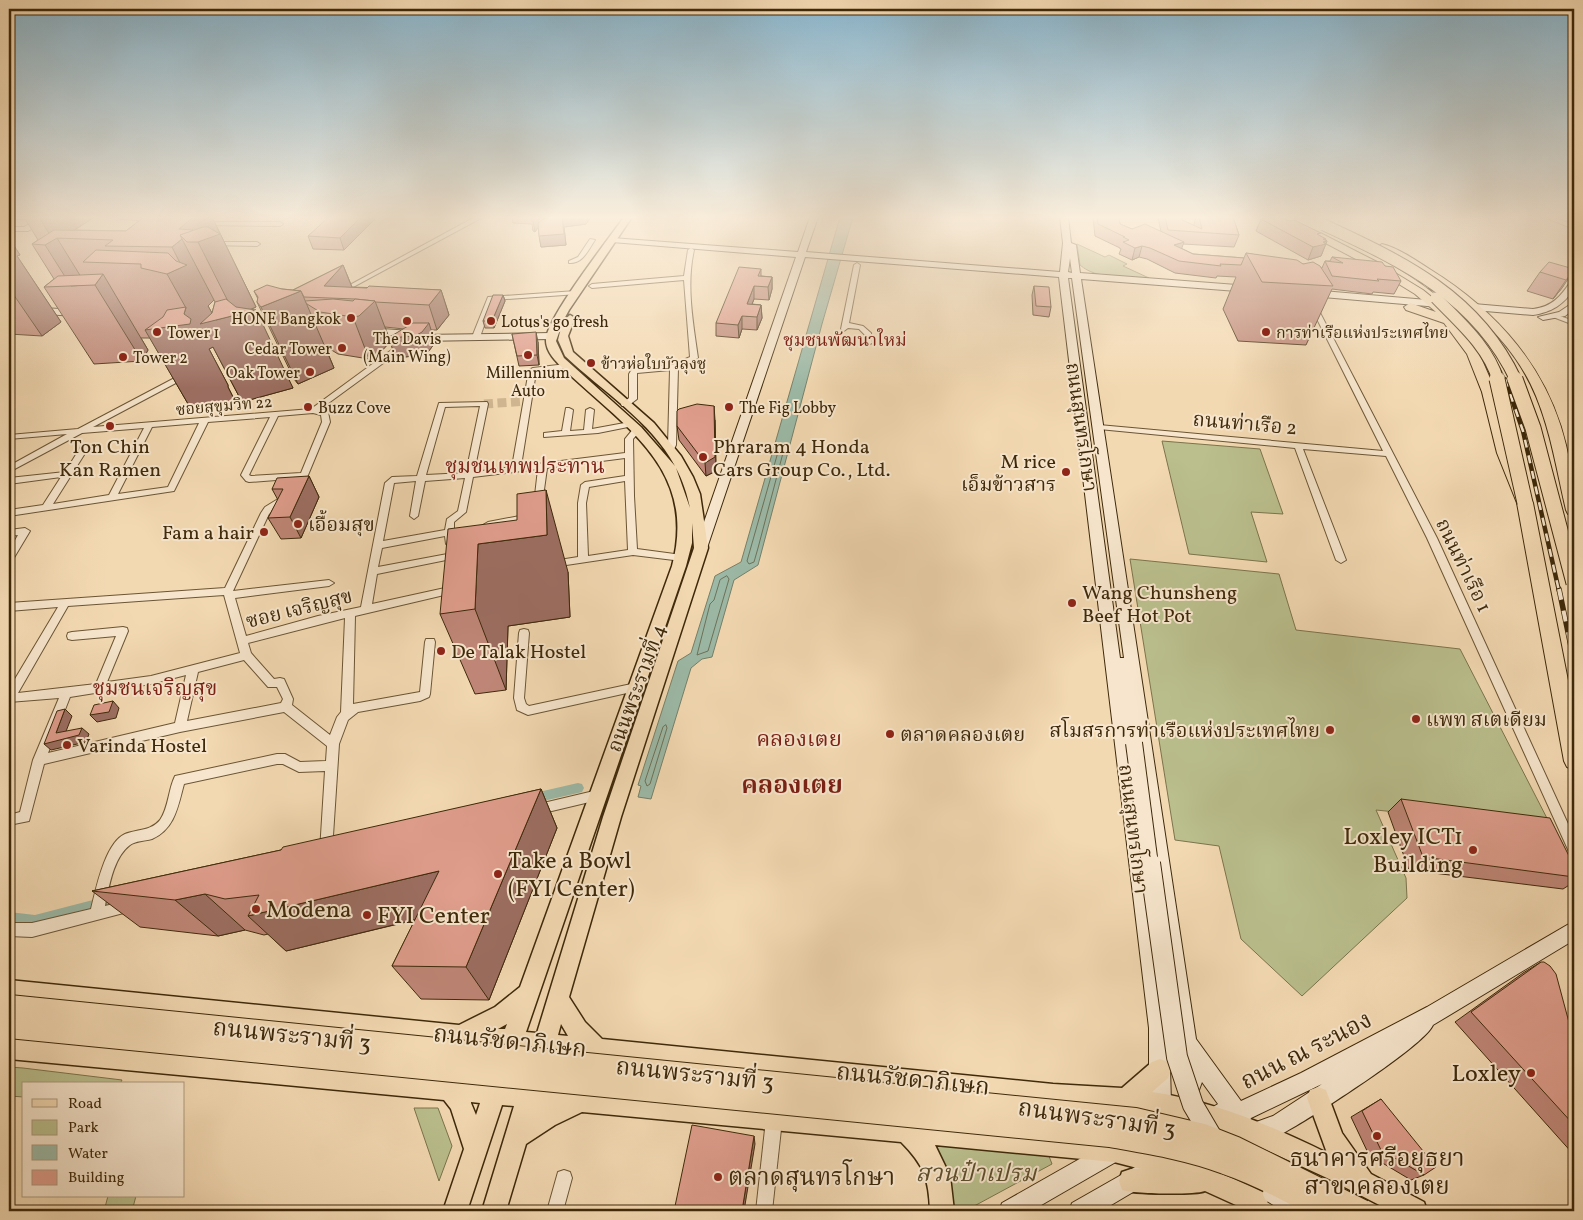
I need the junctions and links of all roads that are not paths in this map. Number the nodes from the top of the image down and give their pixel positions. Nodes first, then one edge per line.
1 (373, 274) edge
2 (589, 274) edge
3 (599, 274) edge
4 (688, 274) edge
5 (795, 274) edge
6 (850, 274) edge
7 (1022, 274) edge
8 (1041, 274) edge
9 (1063, 274) edge
10 (1075, 274) edge
11 (1091, 274) edge
12 (1390, 274) edge
13 (1401, 274) edge
14 (1417, 274) edge
15 (1431, 274) edge
16 (1037, 275) junction
17 (1063, 277) junction
18 (688, 278) junction
19 (1076, 278) junction
20 (1101, 280) junction
21 (1574, 283) edge
22 (592, 286) junction
23 (1419, 292) junction
24 (576, 293) junction
25 (1064, 293) junction
26 (1259, 293) edge
27 (1460, 294) junction
28 (331, 296) edge
29 (1078, 296) junction
30 (1306, 297) joint
31 (1408, 304) junction
32 (1574, 305) edge
33 (1437, 307) junction
34 (9, 309) edge
35 (1478, 310) junction
36 (84, 313) edge
37 (1555, 316) junction
38 (1498, 317) junction
39 (1450, 322) junction
40 (1574, 323) edge
41 (359, 331) edge
42 (551, 336) junction
43 (476, 337) junction
44 (418, 338) junction
45 (868, 343) dead end
46 (566, 366) junction
47 (197, 368) dead end
48 (674, 368) junction
49 (625, 404) junction
50 (569, 410) dead end
51 (590, 410) dead end
52 (314, 411) junction
53 (327, 417) junction
54 (273, 418) junction
55 (205, 420) junction
56 (148, 425) junction
57 (634, 427) junction
58 (1099, 427) junction
59 (78, 432) junction
60 (588, 432) junction
61 (566, 433) junction
62 (547, 435) dead end
63 (9, 438) edge
64 (1298, 446) junction
65 (85, 447) dead end
66 (670, 449) junction
67 (1388, 454) junction
68 (628, 455) junction
69 (20, 462) junction
70 (9, 464) edge
71 (543, 466) junction
72 (9, 469) edge
73 (516, 470) junction
74 (67, 474) junction
75 (470, 475) junction
76 (295, 476) junction
77 (421, 478) junction
78 (628, 478) junction
79 (9, 481) edge
80 (112, 498) junction
81 (1525, 503) junction
82 (46, 507) junction
83 (1574, 510) edge
84 (9, 513) edge
85 (414, 516) dead end
86 (449, 532) junction
87 (9, 533) edge
88 (379, 545) junction
89 (701, 548) junction
90 (633, 552) junction
91 (468, 553) edge
92 (682, 558) junction
93 (9, 559) edge
94 (583, 559) junction
95 (1341, 560) dead end
96 (449, 561) junction
97 (542, 566) edge
98 (374, 571) junction
99 (1574, 583) edge
100 (329, 584) dead end
101 (466, 588) edge
102 (229, 593) junction
103 (65, 603) junction
104 (9, 607) edge
105 (366, 609) junction
106 (350, 613) junction
107 (1108, 620) junction
108 (524, 633) dead end
109 (72, 636) dead end
110 (241, 641) junction
111 (430, 642) dead end
112 (246, 655) junction
113 (193, 669) junction
114 (100, 687) junction
115 (636, 687) junction
116 (66, 693) junction
117 (286, 707) junction
118 (347, 712) junction
119 (180, 727) junction
120 (333, 744) junction
121 (39, 760) junction
122 (1574, 761) edge
123 (332, 766) junction
124 (598, 795) junction
125 (523, 812) edge
126 (9, 820) edge
127 (1574, 850) edge
128 (325, 853) edge
129 (144, 902) edge
130 (97, 911) junction
131 (9, 930) edge
132 (1574, 930) edge
133 (1154, 988) junction
134 (9, 991) edge
135 (528, 994) junction
136 (1180, 995) junction
137 (557, 998) junction
138 (9, 1006) edge
139 (182, 1009) junction
140 (1434, 1014) junction
141 (9, 1027) edge
142 (462, 1035) junction
143 (512, 1040) junction
144 (545, 1043) junction
145 (1187, 1043) junction
146 (9, 1048) edge
147 (596, 1049) junction
148 (157, 1060) junction
149 (1160, 1070) junction
150 (450, 1088) junction
151 (494, 1093) junction
152 (528, 1096) junction
153 (1318, 1098) junction
154 (1126, 1099) junction
155 (581, 1101) junction
156 (1160, 1104) junction
157 (1196, 1112) junction
158 (1236, 1114) junction
159 (774, 1120) junction
160 (907, 1132) junction
161 (1254, 1134) junction
162 (518, 1136) junction
163 (1114, 1150) junction
164 (476, 1152) junction
165 (1160, 1161) junction
166 (564, 1178) dead end
167 (1131, 1181) junction
168 (1370, 1187) junction
169 (1229, 1188) junction
170 (455, 1211) edge
171 (494, 1211) edge
172 (555, 1211) edge
173 (764, 1211) edge
174 (942, 1211) edge
175 (1010, 1211) edge
176 (1080, 1211) edge
177 (1274, 1211) edge
178 (1302, 1211) edge
179 (1325, 1211) edge
180 (1363, 1211) edge
181 (1416, 1211) edge

1 - 28 street
2 - 24 main road, ถนนพระรามที่ 4
3 - 22 main road, ถนนพระรามที่ 4
4 - 18 street
5 - 89 main road
6 - 45 street
7 - 16 main road
8 - 16 main road
9 - 17 main road, ถนนสุนทรโกษา
10 - 19 main road, ถนนสุนทรโกษา
11 - 20 main road
12 - 23 highway
13 - 81 highway, bridge
14 - 99 highway, bridge
15 - 27 highway
16 - 17 main road
16 - 25 main road
17 - 19 main road
17 - 25 main road, ถนนสุนทรโกษา
18 - 22 street
18 - 48 street
19 - 20 main road
19 - 29 main road, ถนนสุนทรโกษา
20 - 26 main road
20 - 29 main road
21 - 38 main road
22 - 49 main road, ถนนพระรามที่ 4
23 - 31 highway
23 - 33 highway
24 - 42 main road, ถนนพระรามที่ 4
24 - 43 street
25 - 107 main road, ถนนสุนทรโกษา
27 - 35 highway
27 - 38 highway
29 - 58 main road, ถนนสุนทรโกษา
30 - 31 main road
30 - 67 street, ถนนท่าเรือ 1
31 - 33 main road
31 - 39 highway
32 - 37 main road
33 - 35 main road
33 - 39 highway
34 - 36 main road
35 - 38 highway
35 - 38 main road
37 - 38 main road
37 - 40 street
38 - 83 highway
39 - 81 highway, bridge
41 - 44 main road
42 - 43 main road
42 - 46 main road, ถนนพระรามที่ 4
43 - 44 main road
44 - 52 street
46 - 57 main road, ถนนพระรามที่ 4
46 - 73 street
47 - 59 street
48 - 49 street
48 - 66 street
49 - 66 main road, ถนนพระรามที่ 4
50 - 61 street
51 - 60 street
52 - 53 street
52 - 54 street, ซอยสุขุมวิท 22
53 - 54 street
53 - 76 street
54 - 55 street, ซอยสุขุมวิท 22
54 - 76 street
55 - 56 street, ซอยสุขุมวิท 22
55 - 80 street
56 - 59 street, ซอยสุขุมวิท 22
56 - 80 street
57 - 60 street
57 - 68 street
57 - 92 main road, ถนนพระรามที่ 4
58 - 64 street, ถนนท่าเรือ 2
58 - 136 main road, ถนนสุนทรโกษา
59 - 63 street, ซอยสุขุมวิท 22
59 - 69 street
60 - 61 street
61 - 62 street
64 - 67 street, ถนนท่าเรือ 2
64 - 95 street
65 - 74 street
66 - 89 main road, ถนนพระรามที่ 4
67 - 127 street, ถนนท่าเรือ 1
68 - 71 street
68 - 78 street
69 - 70 street
69 - 72 street
71 - 73 street
71 - 86 street
73 - 75 street
74 - 79 street
74 - 82 street
75 - 77 street
75 - 77 street
75 - 86 street
76 - 102 street
77 - 85 street
77 - 88 street
78 - 90 street
78 - 94 street
80 - 82 street
81 - 122 highway
82 - 84 street
86 - 88 street
86 - 96 street
87 - 93 street
88 - 98 street
89 - 137 main road, ถนนพระรามที่ 4
90 - 92 street
90 - 94 street
91 - 96 street
92 - 115 main road, ถนนพระรามที่ 4
94 - 97 street
96 - 98 street
98 - 105 street
100 - 102 street
101 - 105 street, ซอย เจริญสุข
102 - 103 street
102 - 110 street
103 - 104 street
103 - 116 street
105 - 106 street, ซอย เจริญสุข
106 - 110 street, ซอย เจริญสุข
106 - 118 street
107 - 133 main road, ถนนสุนทรโกษา
107 - 178 main road, bridge
108 - 115 street
109 - 114 street
110 - 112 street
111 - 118 street
112 - 113 street
112 - 117 street
113 - 114 street
113 - 119 street
114 - 116 street
115 - 124 main road, ถนนพระรามที่ 4
116 - 121 street
117 - 119 street
117 - 120 street
118 - 120 street
119 - 121 street
120 - 123 street
121 - 126 street
123 - 128 street
123 - 130 street
124 - 125 street
124 - 135 main road, ถนนพระรามที่ 4
129 - 130 street
130 - 131 street
132 - 140 main road, ถนน ณ ระนอง
133 - 136 main road
133 - 149 main road, ถนนสุนทรโกษา
134 - 139 main road, ถนนรัชดาภิเษก
135 - 142 main road
135 - 143 main road, ถนนพระรามที่ 4
136 - 145 main road, ถนนสุนทรโกษา
137 - 144 main road, ถนนพระรามที่ 4
137 - 147 main road
138 - 180 main road, ถนนพระรามที่ 3, bridge
139 - 142 main road, ถนนรัชดาภิเษก
139 - 148 main road
140 - 153 main road, ถนน ณ ระนอง
140 - 158 main road, ถนน ณ ระนอง
141 - 179 main road, ถนนพระรามที่ 3, bridge
142 - 143 main road, ถนนรัชดาภิเษก
143 - 144 main road, ถนนรัชดาภิเษก
143 - 151 main road, ถนนพระรามที่ 4
144 - 147 main road, ถนนรัชดาภิเษก
144 - 152 main road, ถนนพระรามที่ 4
145 - 157 main road, ถนนสุนทรโกษา
145 - 158 main road
146 - 148 main road
147 - 154 main road, ถนนรัชดาภิเษก
148 - 150 main road
149 - 154 main road
149 - 156 main road, ถนนสุนทรโกษา
150 - 151 main road
150 - 164 main road
151 - 152 main road
151 - 164 main road, ถนนพระรามที่ 4
152 - 155 main road
152 - 162 main road, ถนนพระรามที่ 4
153 - 161 main road, ถนน ณ ระนอง
153 - 168 main road
154 - 156 main road, ถนนรัชดาภิเษก
155 - 159 main road
155 - 162 main road
156 - 157 main road, ถนนพระรามที่ 3
156 - 163 main road
157 - 158 main road, ถนน ณ ระนอง
157 - 161 main road, ถนนพระรามที่ 3
157 - 165 main road
158 - 161 main road
159 - 160 main road
159 - 173 street
160 - 163 main road
160 - 174 main road
161 - 165 main road
161 - 168 main road, ถนนพระรามที่ 3
162 - 171 main road, ถนนพระรามที่ 4
163 - 165 main road
163 - 175 main road
164 - 170 main road, ถนนพระรามที่ 4
165 - 167 main road
165 - 169 main road, ถนนพระรามที่ 3
166 - 172 street
167 - 169 main road
167 - 176 main road
168 - 181 main road, ถนนพระรามที่ 3
169 - 177 main road, ถนนพระรามที่ 3

